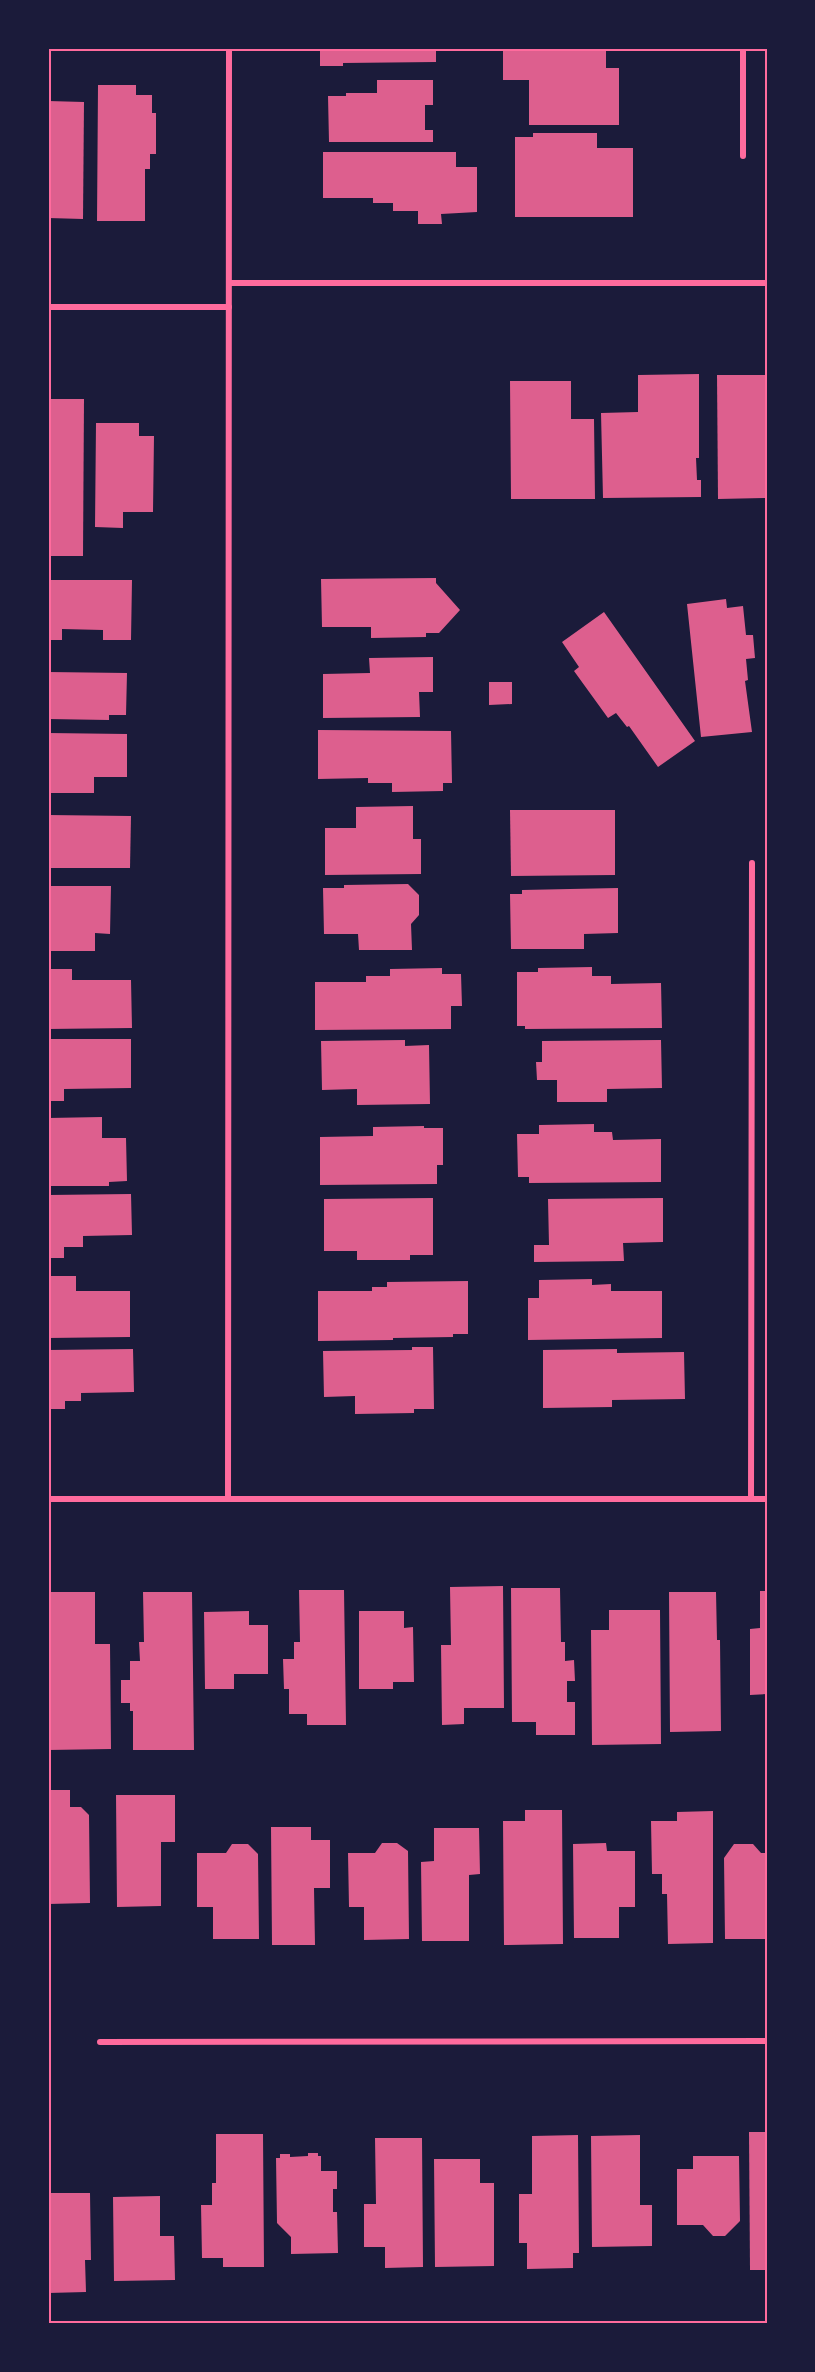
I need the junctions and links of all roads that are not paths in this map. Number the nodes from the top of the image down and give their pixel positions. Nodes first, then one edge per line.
1 (229, 48) edge
2 (743, 48) edge
3 (743, 156) dead end
4 (229, 283) junction
5 (767, 283) edge
6 (48, 307) edge
7 (229, 307) junction
8 (752, 863) dead end
9 (48, 1499) edge
10 (228, 1499) junction
11 (751, 1499) junction
12 (767, 1499) edge
13 (767, 2041) edge
14 (100, 2042) dead end

1 - 4 street
2 - 3 street
4 - 5 street
4 - 7 street
6 - 7 street
7 - 10 street
8 - 11 street
9 - 10 street
10 - 11 street
11 - 12 street
13 - 14 street

